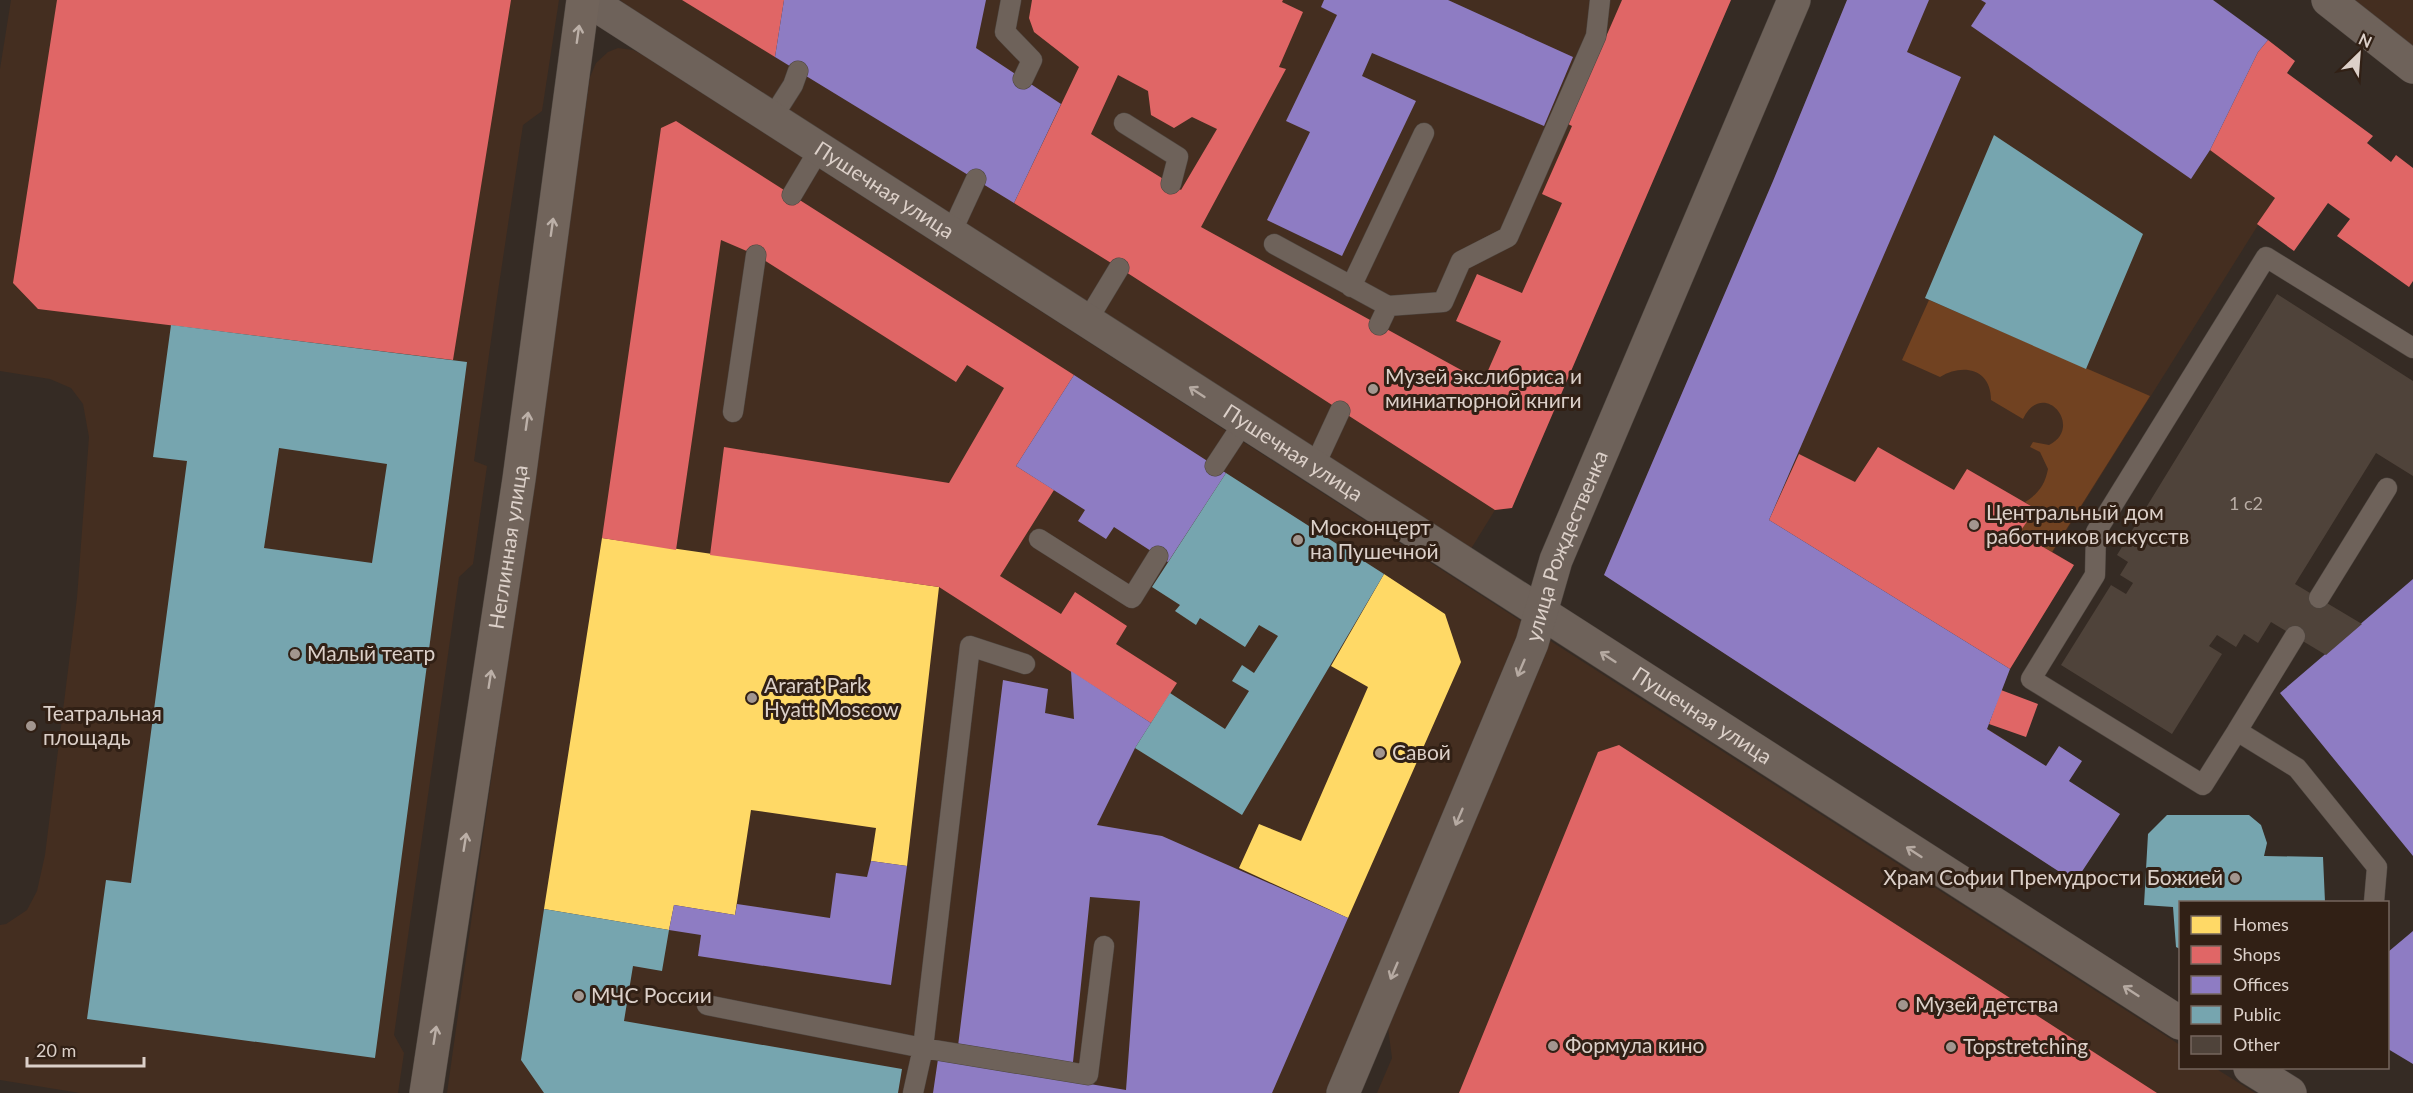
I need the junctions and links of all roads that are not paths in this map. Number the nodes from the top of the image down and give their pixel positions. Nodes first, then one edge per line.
1 (583, 0) edge
2 (588, 0) edge
3 (1011, 0) edge
4 (1600, 0) edge
5 (1794, 0) edge
6 (2328, 0) edge
7 (2413, 67) edge
8 (798, 71) dead end
9 (1023, 79) dead end
10 (772, 118) junction
11 (1124, 123) dead end
12 (1424, 133) dead end
13 (820, 148) junction
14 (976, 179) dead end
15 (1171, 184) dead end
16 (792, 195) dead end
17 (951, 233) junction
18 (1274, 244) dead end
19 (756, 255) dead end
20 (1119, 268) dead end
21 (1351, 287) junction
22 (1388, 306) junction
23 (1087, 321) junction
24 (1379, 325) dead end
25 (2413, 348) edge
26 (1340, 411) dead end
27 (733, 412) dead end
28 (1244, 422) junction
29 (1215, 466) dead end
30 (1314, 467) junction
31 (2387, 488) dead end
32 (1039, 539) dead end
33 (1158, 556) dead end
34 (2319, 598) dead end
35 (1540, 613) junction
36 (2295, 636) dead end
37 (1025, 664) dead end
38 (2237, 731) junction
39 (2374, 901) edge
40 (1104, 946) dead end
41 (707, 1005) dead end
42 (2179, 1022) edge
43 (922, 1048) junction
44 (2254, 1069) edge
45 (426, 1093) edge
46 (913, 1093) edge
47 (1343, 1093) edge
48 (2290, 1093) edge

45 -> 1 street, Неглинная улица
2 - 10 street, Пушечная улица
3 - 9 lane
4 - 22 lane
5 - 35 street, улица Рождественка
6 - 7 street
8 - 10 lane
10 - 13 street, Пушечная улица
11 - 15 lane
12 - 21 lane
13 - 16 lane
13 - 17 street, Пушечная улица
14 - 17 lane
17 - 23 street, Пушечная улица
18 - 21 lane
19 - 27 lane
20 - 23 lane
21 - 22 lane
22 - 24 lane
28 -> 23 street, Пушечная улица
25 - 38 lane
26 - 30 lane
28 - 29 lane
28 - 30 street, Пушечная улица
30 - 35 street, Пушечная улица
31 - 34 lane
32 - 33 lane
42 -> 35 street, Пушечная улица
35 -> 47 street, улица Рождественка
36 - 38 lane
37 - 43 lane
38 - 39 lane
40 - 43 lane
41 - 43 lane
43 - 46 lane
44 - 48 street

